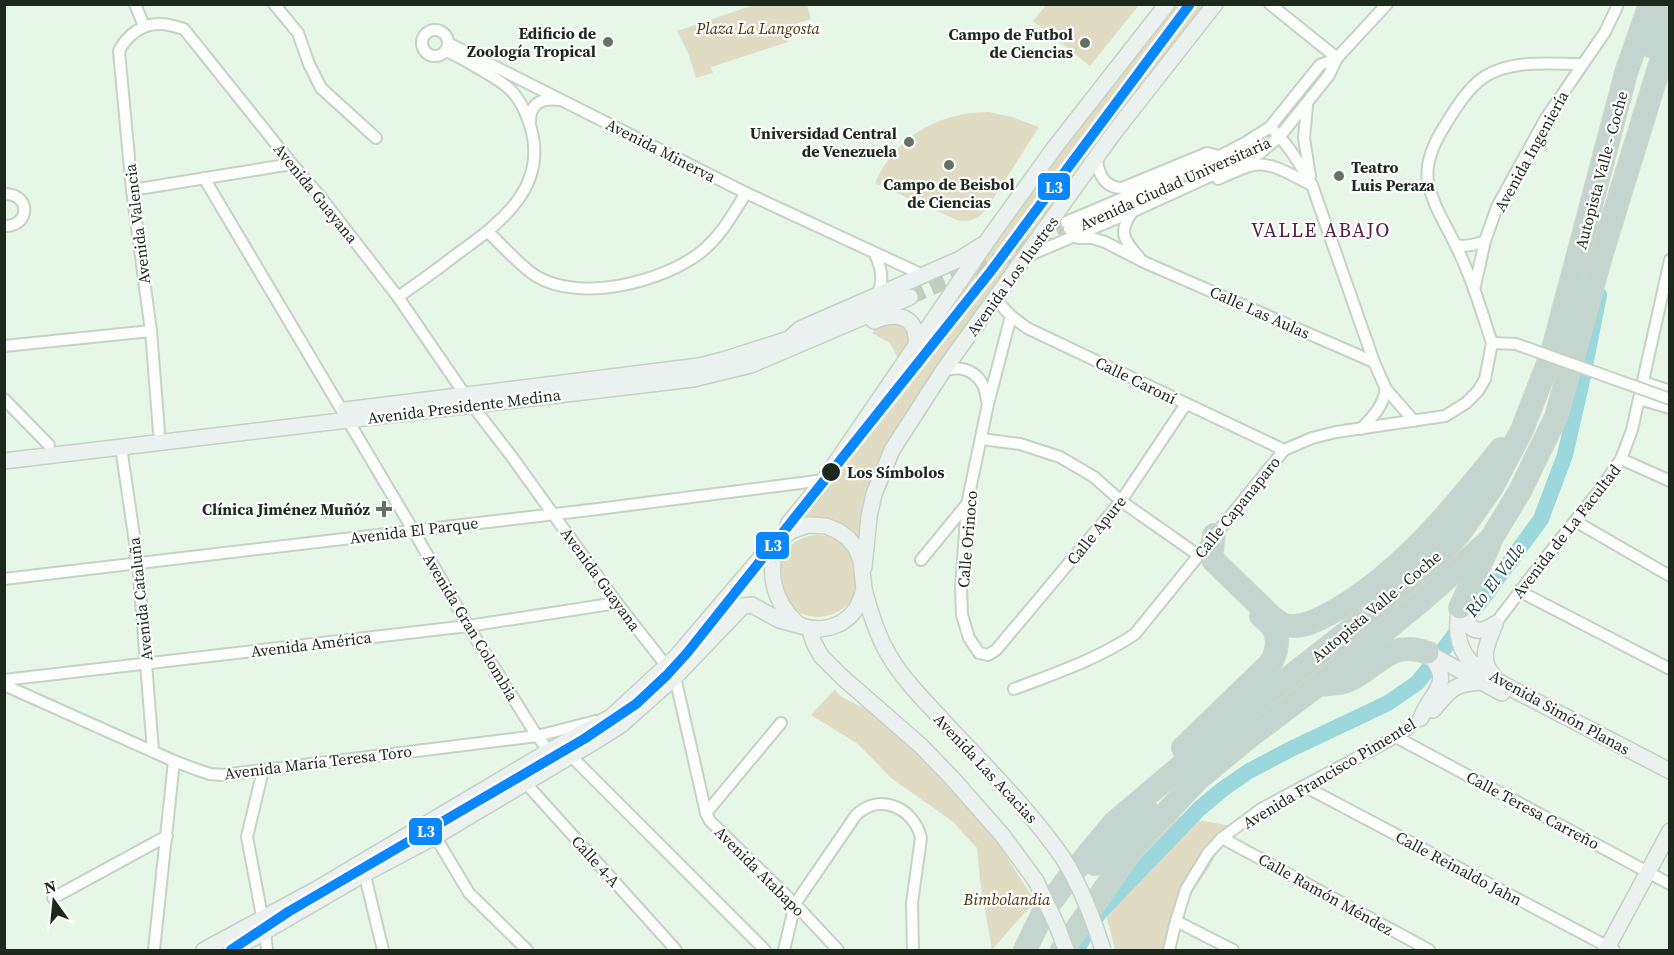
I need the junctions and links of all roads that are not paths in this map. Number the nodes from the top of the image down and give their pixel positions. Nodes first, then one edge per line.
1 (135, 4) edge
2 (274, 4) edge
3 (1167, 4) edge
4 (1215, 4) edge
5 (1270, 4) edge
6 (1387, 4) edge
7 (1616, 4) edge
8 (1650, 4) edge
9 (1666, 4) edge
10 (144, 26) junction
11 (1670, 32) edge
12 (1337, 58) junction
13 (1582, 64) junction
14 (1643, 72) junction
15 (563, 100) junction
16 (1307, 104) junction
17 (531, 127) junction
18 (1270, 127) junction
19 (1280, 136) junction
20 (376, 138) dead end
21 (1097, 156) junction
22 (1219, 156) junction
23 (292, 164) junction
24 (204, 178) junction
25 (1312, 186) junction
26 (132, 190) junction
27 (746, 193) junction
28 (4, 194) edge
29 (1134, 211) junction
30 (4, 226) edge
31 (1068, 230) junction
32 (488, 232) junction
33 (990, 237) junction
34 (1485, 241) junction
35 (1456, 244) junction
36 (875, 254) junction
37 (1025, 258) junction
38 (1670, 260) edge
39 (1146, 262) junction
40 (923, 275) junction
41 (1474, 290) junction
42 (909, 293) tunnel mouth
43 (876, 295) junction
44 (398, 297) junction
45 (995, 299) junction
46 (1664, 309) edge
47 (1011, 316) junction
48 (150, 331) junction
49 (791, 343) junction
50 (1492, 343) junction
51 (917, 345) junction
52 (4, 346) edge
53 (1374, 362) junction
54 (943, 371) junction
55 (1643, 382) junction
56 (1386, 389) junction
57 (1670, 391) edge
58 (4, 399) edge
59 (1639, 399) junction
60 (1670, 399) edge
61 (468, 400) junction
62 (988, 404) junction
63 (1186, 404) junction
64 (1670, 408) edge
65 (345, 416) junction
66 (1414, 421) junction
67 (1361, 429) junction
68 (1522, 430) junction
69 (159, 432) junction
70 (981, 439) junction
71 (49, 445) junction
72 (121, 447) junction
73 (1284, 450) junction
74 (4, 451) edge
75 (1621, 459) junction
76 (4, 461) edge
77 (824, 480) junction
78 (1670, 481) edge
79 (1121, 501) junction
80 (967, 504) junction
81 (554, 514) junction
82 (1575, 521) junction
83 (413, 530) junction
84 (1214, 535) junction
85 (782, 538) junction
86 (1491, 539) junction
87 (1198, 555) junction
88 (921, 560) dead end
89 (138, 563) junction
90 (863, 573) junction
91 (1670, 576) edge
92 (4, 579) edge
93 (864, 589) junction
94 (1519, 591) junction
95 (617, 603) junction
96 (1460, 608) junction
97 (1496, 624) junction
98 (468, 626) junction
99 (805, 627) junction
100 (996, 650) joint
101 (1428, 653) junction
102 (147, 663) junction
103 (1670, 669) edge
104 (671, 672) junction
105 (4, 680) edge
106 (1481, 682) junction
107 (1500, 682) junction
108 (4, 685) edge
109 (1318, 685) junction
110 (1014, 689) dead end
111 (611, 717) junction
112 (1421, 718) junction
113 (782, 723) dead end
114 (537, 736) junction
115 (1396, 737) junction
116 (549, 751) junction
117 (153, 752) junction
118 (571, 756) junction
119 (174, 761) junction
120 (263, 770) junction
121 (1670, 771) edge
122 (520, 776) junction
123 (1198, 779) junction
124 (1670, 782) edge
125 (1304, 786) junction
126 (706, 813) junction
127 (1114, 823) junction
128 (431, 829) junction
129 (1670, 831) edge
130 (167, 836) junction
131 (1222, 838) junction
132 (363, 868) junction
133 (1648, 872) junction
134 (1670, 884) edge
135 (53, 898) dead end
136 (795, 904) junction
137 (1176, 921) junction
138 (264, 925) junction
139 (1610, 949) edge
140 (154, 951) edge
141 (204, 951) edge
142 (233, 951) edge
143 (267, 951) edge
144 (383, 951) edge
145 (528, 951) edge
146 (676, 951) edge
147 (765, 951) edge
148 (784, 951) edge
149 (838, 951) edge
150 (913, 951) edge
151 (1025, 951) edge
152 (1036, 951) edge
153 (1064, 951) edge
154 (1103, 951) edge
155 (1169, 951) edge
156 (1233, 951) edge
157 (1429, 951) edge

1 - 10 street
2 - 20 street
3 - 33 street
4 - 21 street, Avenida Los Ilustres
5 - 12 street
6 - 12 street, Avenida Ciudad Universitaria
7 - 13 street, Avenida Ingeniería
8 - 14 highway, Autopista Valle - Coche
9 - 14 highway, Autopista Valle - Coche
10 - 23 street, Avenida Guayana
10 - 26 street, Avenida Valencia
11 - 14 highway, Autopista Valle - Coche
12 - 16 street, Avenida Ciudad Universitaria
12 - 18 street, Avenida Ciudad Universitaria
13 - 34 street, Avenida Ingeniería
13 - 35 street
14 - 68 highway, Autopista Valle - Coche
14 - 86 highway, Autopista Valle - Coche
15 - 17 street
15 - 17 street, Avenida Minerva
15 - 27 street, Avenida Minerva
16 - 19 street, Avenida Ciudad Universitaria
16 - 25 street
17 - 32 street
18 - 19 street
18 - 22 street, Avenida Ciudad Universitaria
19 - 25 street
19 - 29 street, Avenida Ciudad Universitaria
19 - 31 street, Avenida Ciudad Universitaria
21 - 22 street
21 - 37 street, Avenida Los Ilustres
22 - 31 street, Avenida Ciudad Universitaria
23 - 24 street
23 - 44 street, Avenida Guayana
24 - 26 street
24 - 65 street, Avenida Gran Colombia
25 - 29 street, Avenida Ciudad Universitaria
25 - 53 street
26 - 48 street, Avenida Valencia
27 - 32 street
27 - 36 street, Avenida Minerva
28 - 30 street
29 - 31 street, Avenida Ciudad Universitaria
29 - 39 street, Calle Las Aulas
31 - 37 street, Avenida Ciudad Universitaria
31 - 39 street, Calle Las Aulas
32 - 44 street
33 - 40 street
33 - 51 street
34 - 35 street
34 - 41 street, Avenida Ingeniería
35 - 41 street
36 - 40 street, Avenida Minerva
36 - 43 street
37 - 45 street, Avenida Los Ilustres
38 - 46 street, Avenida de La Facultad
39 - 53 street, Calle Las Aulas
40 - 43 street
41 - 50 street
42 - 49 street, Avenida Presidente Medina
43 - 49 street
44 - 61 street, Avenida Guayana
45 - 47 street, Calle Caroní
45 - 54 street, Avenida Los Ilustres
46 - 55 street, Avenida de La Facultad
47 - 62 street, Calle Orinoco
47 - 63 street, Calle Caroní
48 - 52 street
48 - 69 street, Avenida Valencia
49 - 51 street
49 - 61 street, Avenida Presidente Medina
50 - 60 street, bridge
50 - 66 street, Calle Capanaparo
51 - 77 street
53 - 56 street
54 - 62 street
54 - 90 street, Avenida Los Ilustres
55 - 57 street
55 - 59 street, Avenida de La Facultad
56 - 66 street
56 - 67 street
58 - 71 street
59 - 64 street
59 - 75 street, Avenida de La Facultad
61 - 65 street, Avenida Presidente Medina
61 - 81 street, Avenida Guayana
62 - 70 street, Calle Orinoco
63 - 73 street, Calle Caroní
63 - 79 street, Calle Apure
65 - 69 street, Avenida Presidente Medina
65 - 72 street, Avenida Presidente Medina
65 - 83 street, Avenida Gran Colombia
66 - 67 street, Calle Capanaparo
67 - 73 street, Calle Capanaparo
68 - 84 highway
68 - 127 highway, Autopista Valle - Coche
69 - 71 street, Avenida Presidente Medina
70 - 79 street
70 - 80 street, Calle Orinoco
71 - 74 street, Avenida Presidente Medina
72 - 76 street, Avenida Presidente Medina
72 - 89 street, Avenida Cataluña
73 - 84 street, Calle Capanaparo
75 - 78 street
75 - 82 street, Avenida de La Facultad
77 - 81 street, Avenida El Parque
77 - 85 street
79 - 87 street
79 - 100 street, Calle Apure
80 - 88 street
80 - 100 street, Calle Orinoco
81 - 83 street, Avenida El Parque
81 - 95 street, Avenida Guayana
82 - 91 street
82 - 94 street, Avenida de La Facultad
83 - 89 street, Avenida El Parque
83 - 98 street, Avenida Gran Colombia
84 - 87 street, Calle Capanaparo
85 - 90 street
85 - 99 street
85 - 104 street
86 - 96 highway
86 - 109 highway, Autopista Valle - Coche
87 - 110 street, Calle Capanaparo
87 - 127 highway
89 - 92 street, Avenida El Parque
89 - 102 street, Avenida Cataluña
90 - 93 street
93 - 99 street
93 - 154 street, Avenida Las Acacias, bridge
94 - 97 street, Avenida de La Facultad
94 - 103 street
95 - 98 street, Avenida América
95 - 104 street, Avenida Guayana
96 - 97 street
96 - 107 street, Avenida Simón Planas
97 - 107 street
98 - 102 street, Avenida América
98 - 114 street, Avenida Gran Colombia
99 - 104 street
99 - 153 street, Avenida Las Acacias, bridge
101 - 106 street, Avenida Simón Planas
101 - 109 highway
101 - 112 street
102 - 105 street, Avenida América
102 - 117 street, Avenida Cataluña
104 - 111 street
104 - 118 street
104 - 126 street, Avenida Atabapo
106 - 112 street
106 - 124 street, Avenida Simón Planas
107 - 121 street, Avenida Simón Planas
108 - 117 street, Avenida María Teresa Toro
109 - 123 highway, Autopista Valle - Coche
111 - 114 street, Avenida María Teresa Toro
111 - 116 street
112 - 115 street, Avenida Francisco Pimentel
113 - 126 street
114 - 116 street, Avenida Gran Colombia
114 - 120 street, Avenida María Teresa Toro
115 - 125 street, Avenida Francisco Pimentel
115 - 133 street, Calle Teresa Carreño
116 - 118 street
116 - 122 street
117 - 119 street, Avenida María Teresa Toro
118 - 122 street
118 - 147 street
119 - 120 street, Avenida María Teresa Toro
119 - 130 street
120 - 138 street
122 - 128 street
122 - 146 street, Calle 4-A
123 - 152 highway
123 - 153 highway, Autopista Valle - Coche
125 - 131 street, Avenida Francisco Pimentel
125 - 139 street, Calle Reinaldo Jahn
126 - 136 street, Avenida Atabapo
127 - 151 highway, Autopista Valle - Coche
128 - 132 street
128 - 145 street
129 - 133 street
130 - 135 street
130 - 140 street
131 - 137 street, Avenida Francisco Pimentel
131 - 157 street, Calle Ramón Méndez
132 - 138 street
132 - 144 street
133 - 134 street, Calle Teresa Carreño
133 - 139 street
136 - 148 street
136 - 149 street, Avenida Atabapo
136 - 150 street
137 - 155 street, Avenida Francisco Pimentel
137 - 156 street
138 - 141 street
138 - 142 street
138 - 143 street

